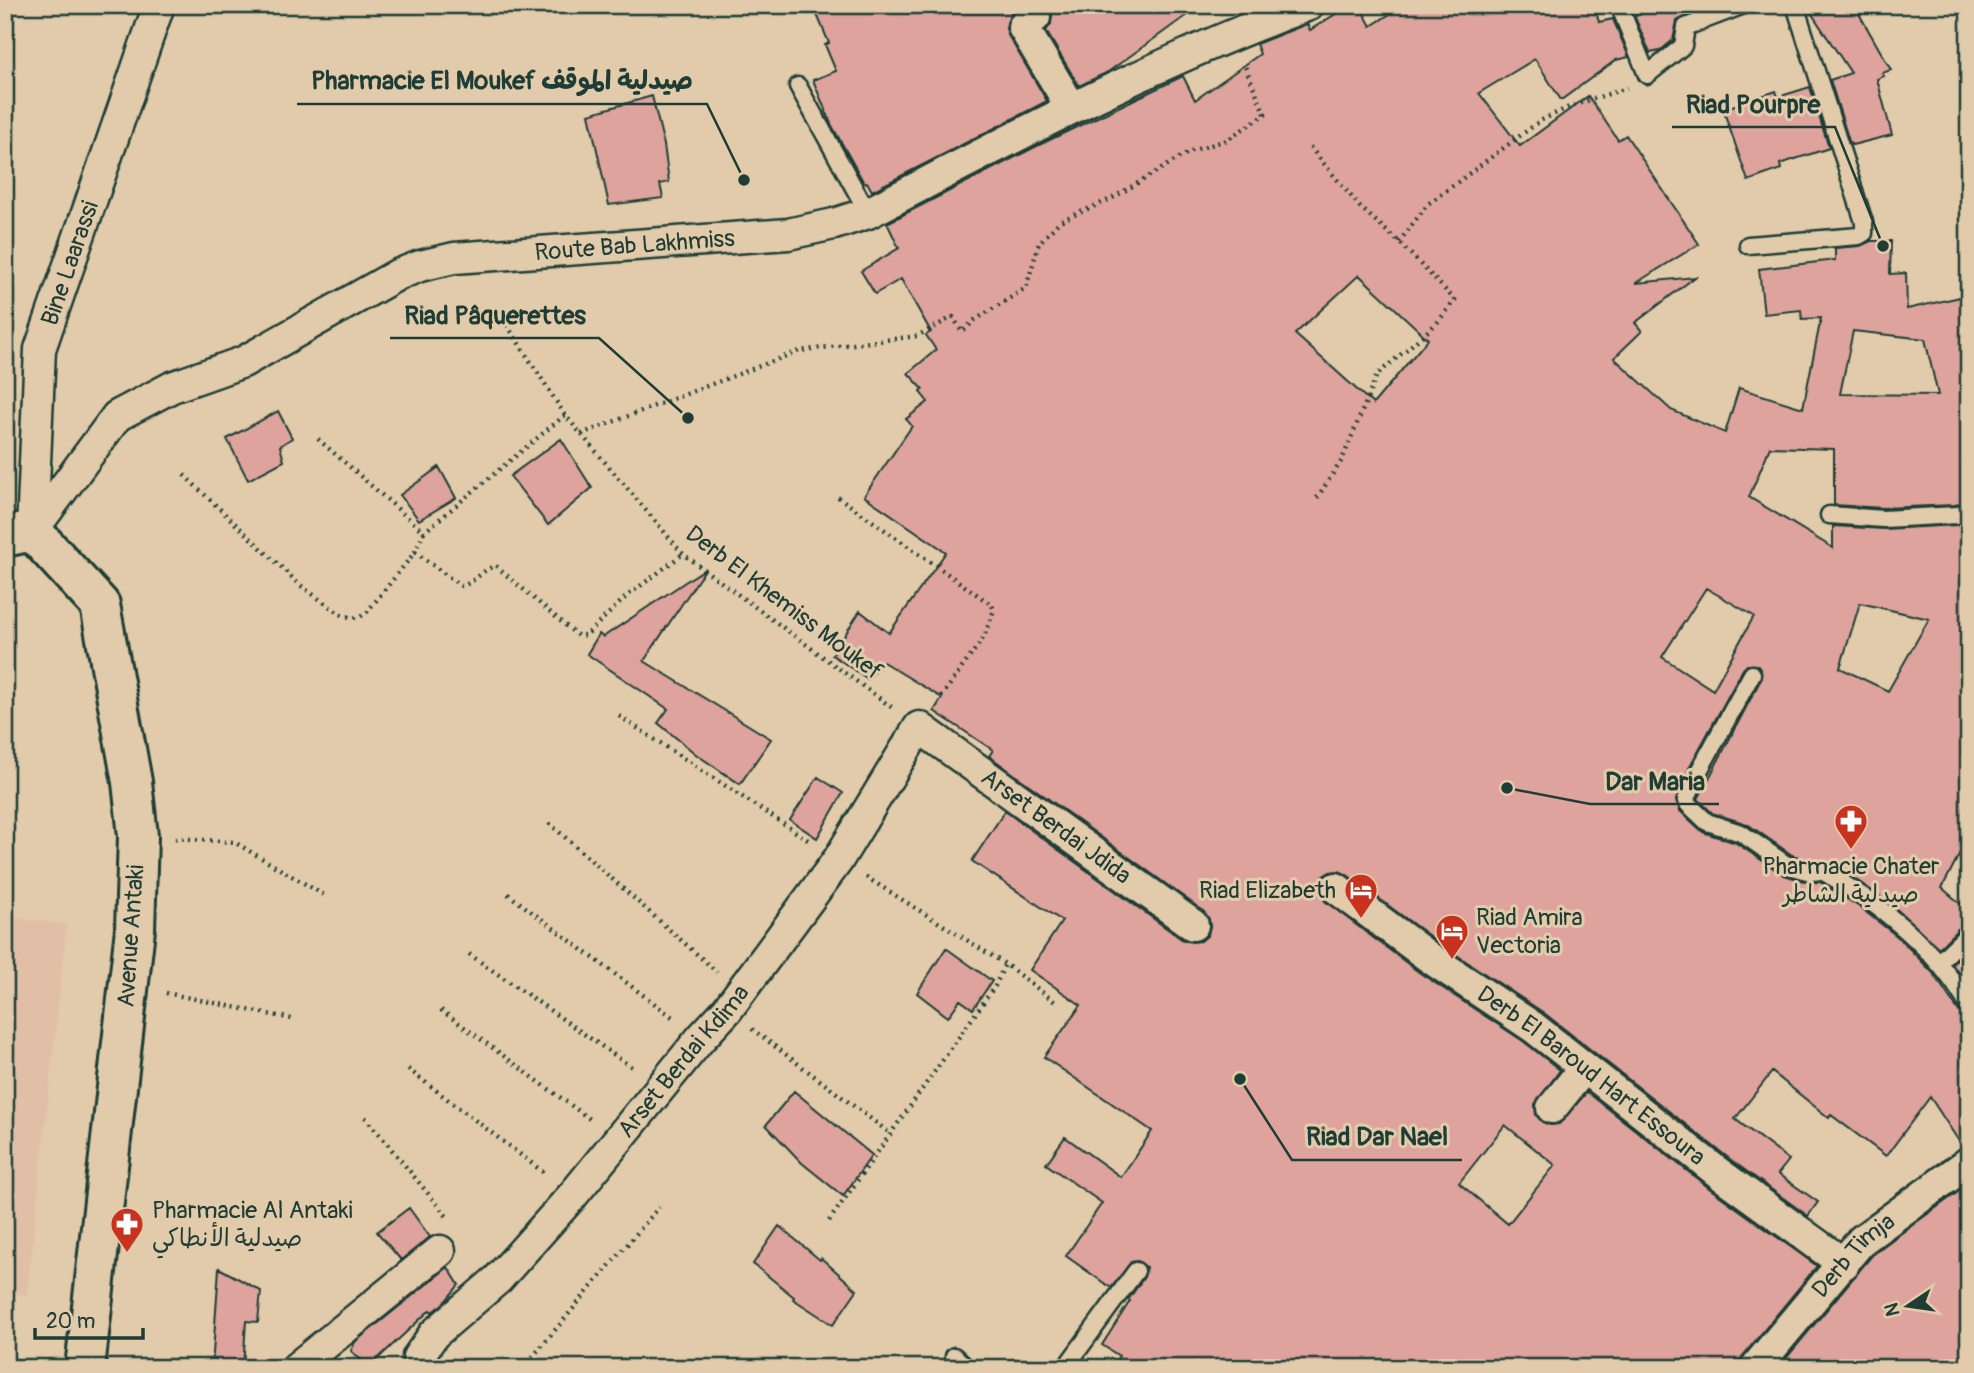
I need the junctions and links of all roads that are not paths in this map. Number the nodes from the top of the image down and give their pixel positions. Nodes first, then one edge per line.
1 (159, 5) edge
2 (1026, 5) edge
3 (1309, 5) edge
4 (1619, 5) edge
5 (1744, 5) edge
6 (1795, 5) edge
7 (1241, 16) edge
8 (798, 86) dead end
9 (1071, 107) junction
10 (868, 213) junction
11 (1748, 245) dead end
12 (1969, 511) edge
13 (1829, 515) dead end
14 (19, 534) edge
15 (1752, 674) dead end
16 (919, 727) joint
17 (1336, 888) dead end
18 (1194, 925) dead end
19 (1969, 933) edge
20 (1939, 962) junction
21 (1969, 1007) edge
22 (1584, 1068) junction
23 (1552, 1108) dead end
24 (1969, 1162) edge
25 (440, 1251) dead end
26 (1844, 1264) junction
27 (1136, 1271) dead end
28 (954, 1356) dead end
29 (85, 1368) edge
30 (296, 1368) edge
31 (421, 1368) edge
32 (967, 1368) edge
33 (1065, 1368) edge
34 (1755, 1368) edge

1 - 14 street, Bine Laarassi
2 - 9 street
3 - 7 street, Route Bab Lakhmiss
4 - 5 lane
6 - 11 lane
7 - 9 street, Route Bab Lakhmiss
8 - 10 lane
9 - 10 street, Route Bab Lakhmiss
10 - 14 street, Route Bab Lakhmiss
12 - 13 lane
14 - 29 street, Avenue Antaki
15 - 20 lane
16 - 18 street, Arset Berdai Jdida
16 - 31 street, Arset Berdai Kdima
17 - 22 street, Derb El Baroud Hart Essoura
19 - 20 lane
20 - 21 lane
22 - 23 street
22 - 26 street, Derb El Baroud Hart Essoura
24 - 26 street, Derb Timja
25 - 30 street
26 - 34 street, Derb Timja
27 - 33 lane
28 - 32 lane

